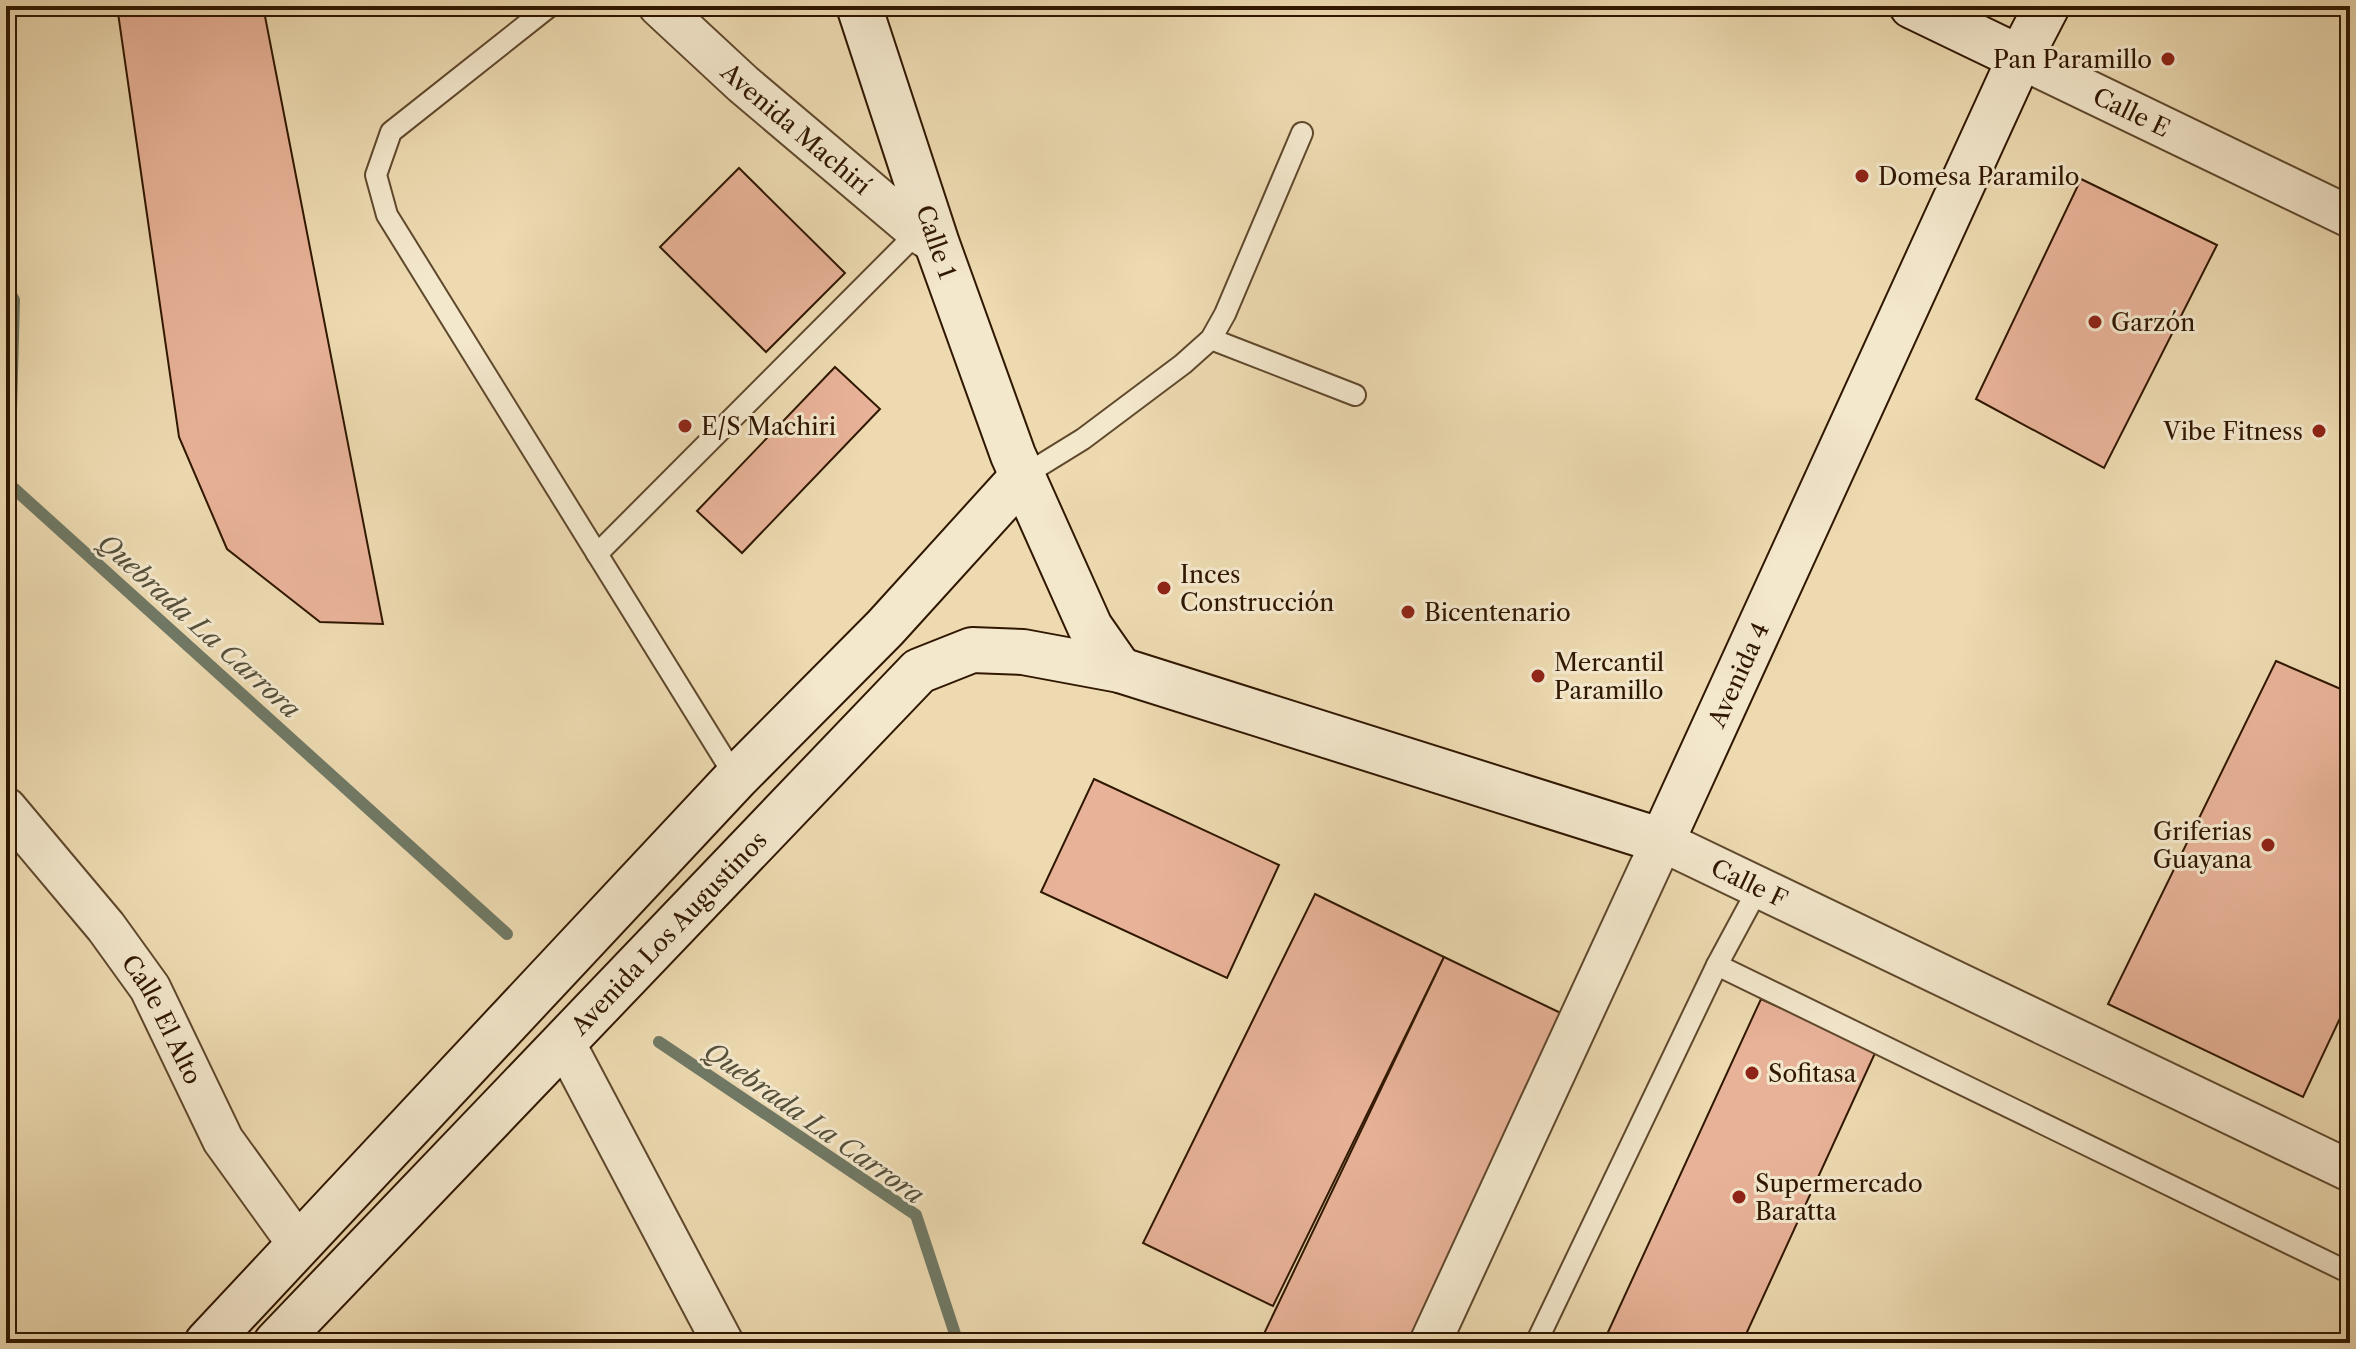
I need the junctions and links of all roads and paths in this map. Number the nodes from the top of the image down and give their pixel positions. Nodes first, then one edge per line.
1 (550, 6) edge
2 (659, 6) edge
3 (859, 6) edge
4 (1912, 6) edge
5 (2047, 6) edge
6 (2020, 58) junction
7 (1302, 133) dead end
8 (2350, 217) edge
9 (928, 238) junction
10 (1211, 339) junction
11 (1355, 395) dead end
12 (1023, 476) junction
13 (597, 554) junction
14 (1120, 670) junction
15 (736, 778) junction
16 (6, 808) edge
17 (1662, 841) junction
18 (1759, 887) junction
19 (1717, 965) junction
20 (564, 1042) junction
21 (2350, 1171) edge
22 (298, 1244) junction
23 (2350, 1273) edge
24 (207, 1343) edge
25 (276, 1343) edge
26 (723, 1343) edge
27 (1430, 1343) edge
28 (1536, 1343) edge

1 - 13 lane
2 - 9 street, Avenida Machirí
3 - 9 main road, Calle 1
4 - 6 main road, Calle E
5 - 6 main road, Avenida 4
6 - 8 street, Calle E
6 - 17 main road, Avenida 4
7 - 10 lane
9 - 12 main road, Calle 1
9 - 13 lane
10 - 11 lane
10 - 12 lane
12 - 14 main road, Calle 1
12 - 15 main road
13 - 15 lane
14 - 17 main road, Calle F
14 - 20 main road, Avenida Los Augustinos
15 - 22 main road
16 - 22 street, Calle El Alto
17 - 18 street, Calle F
17 - 27 street, Avenida 4
18 - 19 lane
18 - 21 street, Calle F
19 - 23 lane
19 - 28 lane
20 - 25 main road, Avenida Los Augustinos
20 - 26 street
22 - 24 main road

